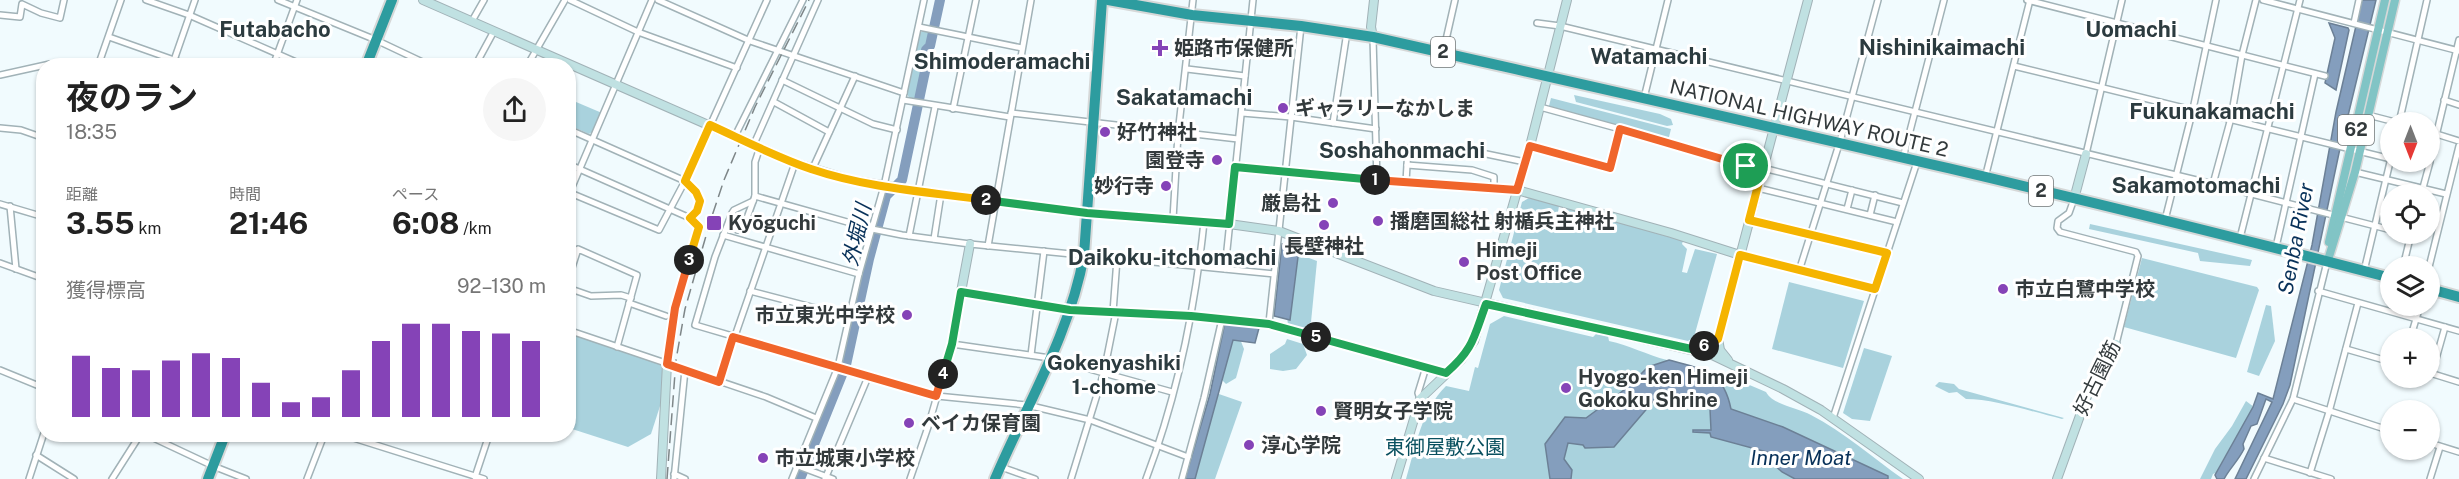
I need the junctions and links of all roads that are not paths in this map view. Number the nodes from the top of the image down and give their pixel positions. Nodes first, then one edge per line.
1 (64, 0) edge
2 (121, 0) edge
3 (146, 0) edge
4 (195, 0) edge
5 (278, 0) edge
6 (392, 0) edge
7 (423, 0) edge
8 (484, 0) edge
9 (565, 0) edge
10 (570, 0) edge
11 (652, 0) edge
12 (658, 0) edge
13 (767, 0) edge
14 (803, 0) edge
15 (818, 0) edge
16 (924, 0) edge
17 (976, 0) edge
18 (1031, 0) edge
19 (1102, 0) edge
20 (1108, 0) edge
21 (1193, 0) edge
22 (1253, 0) edge
23 (1374, 0) edge
24 (1455, 0) edge
25 (1567, 0) edge
26 (1668, 0) edge
27 (1808, 0) edge
28 (1878, 0) edge
29 (1944, 0) edge
30 (2029, 0) edge
31 (2122, 0) edge
32 (2216, 0) edge
33 (2256, 0) edge
34 (2263, 0) edge
35 (2300, 0) edge
36 (2359, 0) edge
37 (2385, 0) edge
38 (2395, 0) edge
39 (2427, 0) edge
40 (296, 3) edge
41 (2297, 9) junction
42 (0, 15) edge
43 (189, 15) junction
44 (1192, 15) junction
45 (472, 21) junction
46 (1251, 22) junction
47 (1537, 23) dead end
48 (2354, 23) junction
49 (2116, 24) junction
50 (1301, 26) junction
51 (1560, 26) junction
52 (919, 27) junction
53 (2379, 29) junction
54 (494, 31) junction
55 (638, 32) junction
56 (1347, 32) junction
57 (1373, 37) junction
58 (109, 38) junction
59 (969, 38) junction
60 (2418, 39) junction
61 (376, 40) junction
62 (2459, 40) edge
63 (750, 41) junction
64 (2205, 45) junction
65 (1022, 48) junction
66 (777, 49) junction
67 (537, 50) junction
68 (1656, 50) junction
69 (2458, 50) edge
70 (1443, 52) junction
71 (278, 55) junction
72 (794, 55) junction
73 (2242, 55) junction
74 (101, 58) edge
75 (160, 58) edge
76 (175, 58) edge
77 (277, 58) edge
78 (285, 58) edge
79 (369, 58) edge
80 (414, 58) edge
81 (479, 58) edge
82 (532, 58) edge
83 (555, 58) edge
84 (2014, 66) junction
85 (2283, 66) junction
86 (36, 67) edge
87 (576, 67) edge
88 (736, 69) junction
89 (1186, 69) junction
90 (2315, 74) junction
91 (0, 75) edge
92 (855, 76) junction
93 (1245, 76) junction
94 (1547, 76) junction
95 (2325, 76) dead end
96 (782, 80) junction
97 (1786, 82) junction
98 (615, 84) junction
99 (2103, 89) junction
100 (904, 93) junction
101 (1644, 98) junction
102 (1851, 98) junction
103 (903, 100) junction
104 (2444, 100) junction
105 (774, 102) junction
106 (2459, 105) edge
107 (841, 107) junction
108 (935, 107) junction
109 (1540, 107) junction
110 (953, 109) junction
111 (2193, 109) junction
112 (2401, 112) edge
113 (1242, 113) junction
114 (1914, 113) junction
115 (1011, 115) junction
116 (2368, 115) junction
117 (1291, 117) junction
118 (2231, 118) junction
119 (2380, 118) edge
120 (2440, 119) edge
121 (1333, 123) junction
122 (1094, 124) junction
123 (710, 125) junction
124 (0, 128) edge
125 (1774, 128) junction
126 (2266, 128) junction
127 (1376, 129) junction
128 (1620, 129) junction
129 (897, 130) junction
130 (576, 132) edge
131 (829, 132) junction
132 (1996, 132) junction
133 (1178, 134) junction
134 (36, 135) edge
135 (735, 135) junction
136 (2440, 135) edge
137 (2300, 137) junction
138 (592, 139) junction
139 (1238, 140) junction
140 (2459, 141) edge
141 (1840, 143) junction
142 (757, 145) junction
143 (1530, 146) junction
144 (2459, 146) edge
145 (2351, 148) junction
146 (2086, 154) junction
147 (2380, 155) edge
148 (1903, 158) junction
149 (1525, 162) junction
150 (1917, 162) junction
151 (795, 163) junction
152 (1407, 165) junction
153 (576, 167) edge
154 (1235, 167) junction
155 (580, 169) junction
156 (1763, 169) junction
157 (812, 170) junction
158 (1285, 171) junction
159 (2355, 172) junction
160 (2388, 172) edge
161 (2175, 176) junction
162 (576, 178) edge
163 (1985, 178) junction
164 (685, 181) junction
165 (1377, 181) junction
166 (2386, 181) junction
167 (1406, 182) junction
168 (1827, 184) junction
169 (2212, 184) junction
170 (2396, 184) edge
171 (885, 186) junction
172 (1494, 188) junction
173 (1758, 188) junction
174 (1517, 190) junction
175 (1852, 190) junction
176 (918, 191) junction
177 (941, 194) junction
178 (2250, 194) junction
179 (2440, 194) edge
180 (2446, 194) junction
181 (1875, 195) junction
182 (576, 196) edge
183 (754, 199) junction
184 (2074, 199) junction
185 (997, 201) junction
186 (780, 202) junction
187 (1821, 202) junction
188 (1903, 202) junction
189 (0, 204) edge
190 (2286, 204) junction
191 (10, 206) junction
192 (670, 209) junction
193 (1847, 209) junction
194 (1087, 213) junction
195 (36, 214) edge
196 (1870, 215) junction
197 (2336, 215) junction
198 (690, 218) junction
199 (1173, 219) junction
200 (1749, 220) junction
201 (729, 222) junction
202 (1204, 222) junction
203 (1897, 222) junction
204 (2164, 222) junction
205 (1229, 224) junction
206 (2375, 226) junction
207 (2380, 227) edge
208 (872, 229) junction
209 (1279, 231) junction
210 (723, 235) junction
211 (1810, 235) junction
212 (909, 236) junction
213 (2240, 238) junction
214 (934, 239) junction
215 (970, 244) junction
216 (988, 246) junction
217 (2276, 247) junction
218 (765, 248) junction
219 (1044, 251) junction
220 (1887, 253) junction
221 (576, 255) edge
222 (1084, 255) junction
223 (1740, 255) junction
224 (2432, 256) edge
225 (1117, 259) junction
226 (2323, 259) junction
227 (0, 263) edge
228 (1199, 267) junction
229 (16, 269) junction
230 (1225, 269) junction
231 (1799, 271) junction
232 (2364, 271) junction
233 (860, 273) junction
234 (1274, 274) junction
235 (2380, 275) edge
236 (36, 276) edge
237 (1875, 289) junction
238 (576, 291) edge
239 (750, 291) junction
240 (2318, 291) junction
241 (961, 292) junction
242 (2440, 292) edge
243 (2459, 297) edge
244 (630, 300) junction
245 (2358, 303) junction
246 (1486, 304) junction
247 (1038, 305) junction
248 (1070, 310) junction
249 (1114, 312) junction
250 (666, 316) dead end
251 (1191, 316) junction
252 (2417, 316) edge
253 (850, 317) junction
254 (1222, 319) junction
255 (2416, 319) junction
256 (1269, 324) junction
257 (2445, 327) junction
258 (2413, 328) edge
259 (2459, 331) edge
260 (576, 333) edge
261 (733, 337) junction
262 (1718, 339) junction
263 (2440, 343) edge
264 (952, 344) junction
265 (2116, 344) joint
266 (617, 347) junction
267 (2346, 349) junction
268 (1696, 350) junction
269 (1031, 355) junction
270 (1050, 358) junction
271 (2380, 359) edge
272 (1729, 361) junction
273 (667, 364) junction
274 (838, 367) junction
275 (1426, 367) junction
276 (0, 370) edge
277 (685, 370) junction
278 (1104, 372) junction
279 (1446, 373) junction
280 (2440, 376) edge
281 (868, 377) junction
282 (719, 382) junction
283 (2459, 382) edge
284 (36, 385) edge
285 (1172, 393) junction
286 (936, 396) junction
287 (1420, 399) junction
288 (2293, 399) junction
289 (1028, 405) junction
290 (2329, 412) junction
291 (816, 418) junction
292 (1833, 418) junction
293 (1090, 420) junction
294 (2380, 428) edge
295 (41, 442) edge
296 (136, 442) edge
297 (162, 442) edge
298 (222, 442) edge
299 (321, 442) edge
300 (365, 442) edge
301 (487, 442) edge
302 (1157, 446) junction
303 (2440, 447) edge
304 (2459, 452) edge
305 (36, 455) junction
306 (1188, 457) junction
307 (2264, 458) junction
308 (2436, 460) edge
309 (213, 466) junction
310 (799, 466) junction
311 (1000, 467) junction
312 (2310, 473) junction
313 (674, 476) edge
314 (475, 478) edge
315 (825, 478) edge
316 (2327, 478) edge
317 (28, 479) edge
318 (74, 479) edge
319 (112, 479) edge
320 (208, 479) edge
321 (246, 479) edge
322 (307, 479) edge
323 (484, 479) edge
324 (661, 479) edge
325 (686, 479) edge
326 (792, 479) edge
327 (833, 479) edge
328 (910, 479) edge
329 (995, 479) edge
330 (1035, 479) edge
331 (1071, 479) edge
332 (1146, 479) edge
333 (1182, 479) edge
334 (1396, 479) edge
335 (1919, 479) edge
336 (2056, 479) edge
337 (2254, 479) edge
338 (2430, 479) edge

1 - 42 street
2 - 58 street
3 - 43 street
4 - 43 street
5 - 40 street
6 - 61 highway
7 - 45 street
8 - 45 street
9 - 67 street
10 - 55 street
11 - 55 street
12 - 63 street
13 - 63 street
14 - 66 street
15 - 72 street
16 - 52 street
17 - 59 street
18 - 65 street
19 - 122 highway
20 - 44 highway, NATIONAL HIGHWAY ROUTE 2 / 2
21 - 44 street
22 - 46 street
23 - 57 street
24 - 70 street
25 - 51 street
26 - 68 street
27 - 97 street
28 - 102 street
29 - 114 street
30 - 49 street
30 - 84 street
31 - 49 street
32 - 64 street
33 - 73 street
34 - 41 street
35 - 41 street
36 - 48 street
37 - 53 main road, 62
38 - 53 main road, 62
39 - 60 street
40 - 61 street
40 - 71 street
41 - 48 street
41 - 85 street
43 - 71 street
43 - 76 street
44 - 46 highway, NATIONAL HIGHWAY ROUTE 2 / 2
44 - 89 street
45 - 54 street
46 - 50 highway, NATIONAL HIGHWAY ROUTE 2 / 2
46 - 93 street
47 - 51 street
48 - 53 street
49 - 64 street
49 - 99 street
50 - 56 highway, NATIONAL HIGHWAY ROUTE 2 / 2
50 - 117 street
51 - 68 street
51 - 94 street
52 - 59 street
52 - 100 street
53 - 60 street
53 - 116 main road, 62
53 - 145 main road, 62
54 - 67 street
54 - 81 street
55 - 88 street
55 - 98 street
56 - 57 highway, NATIONAL HIGHWAY ROUTE 2 / 2
56 - 121 street
57 - 70 highway, NATIONAL HIGHWAY ROUTE 2 / 2
57 - 127 street
58 - 74 street
58 - 75 street
59 - 65 street
59 - 110 street
60 - 69 street
60 - 112 street
61 - 79 highway
61 - 80 street
62 - 69 street
63 - 66 street
63 - 88 street
64 - 73 street
64 - 111 street
65 - 115 street
66 - 72 street
66 - 135 street
67 - 82 street
67 - 83 street
68 - 97 street
68 - 101 street
69 - 104 street
70 - 94 highway, NATIONAL HIGHWAY ROUTE 2 / 2
71 - 77 street
71 - 78 street
72 - 92 street
72 - 96 street
73 - 85 street
73 - 118 street
84 - 99 street
84 - 132 street
85 - 90 street
85 - 126 street
86 - 91 street
87 - 98 street
88 - 123 street
89 - 93 street
89 - 133 street
90 - 95 street
90 - 137 street
92 - 100 street
92 - 107 street
93 - 113 street
94 - 101 highway, NATIONAL HIGHWAY ROUTE 2 / 2
94 - 109 street
96 - 105 street
96 - 107 street
97 - 102 street
97 - 125 street
98 - 123 street
98 - 138 street
99 - 111 street
99 - 146 street
100 - 103 street
101 - 125 highway, NATIONAL HIGHWAY ROUTE 2 / 2
102 - 114 street
102 - 141 street
103 - 108 street
103 - 129 street
104 - 106 street
104 - 120 street
105 - 131 street
105 - 142 street
107 - 129 street
107 - 131 street
108 - 110 street
108 - 176 street
109 - 128 street
109 - 143 street
110 - 115 street
111 - 118 street
111 - 161 street
113 - 117 street
113 - 139 street
114 - 132 street
114 - 148 street
115 - 122 street
115 - 185 street
116 - 119 street
116 - 145 main road, 62
117 - 121 street
117 - 158 street
118 - 126 street
118 - 169 street
121 - 127 street
122 - 133 street
122 - 194 highway
123 - 135 street
123 - 164 street
124 - 134 street
125 - 141 highway, NATIONAL HIGHWAY ROUTE 2 / 2
125 - 156 street
126 - 137 street
126 - 178 street
127 - 165 street
128 - 143 street
128 - 156 street
129 - 171 street
130 - 138 street
131 - 157 street
132 - 146 street
132 - 163 street
133 - 139 street
133 - 199 street
135 - 142 street
136 - 140 street
137 - 145 street
137 - 190 street
138 - 155 street
138 - 164 street
139 - 154 street
141 - 148 highway, NATIONAL HIGHWAY ROUTE 2 / 2
141 - 168 street
142 - 151 street
142 - 183 street
143 - 149 street
144 - 180 street
145 - 147 street
145 - 159 main road, 62
145 - 197 main road, 62
146 - 161 street
146 - 184 street
148 - 150 highway, NATIONAL HIGHWAY ROUTE 2 / 2
149 - 152 street
149 - 174 street
150 - 163 highway, NATIONAL HIGHWAY ROUTE 2 / 2
150 - 188 street
151 - 157 street
151 - 186 street
152 - 167 street
152 - 172 street
153 - 155 street
154 - 158 street
154 - 205 street
155 - 162 street
155 - 192 street
156 - 168 street
156 - 173 street
157 - 171 street
158 - 165 street
158 - 209 street
159 - 166 street
159 - 197 main road, 62
160 - 166 street
161 - 169 street
161 - 204 street
163 - 184 highway, NATIONAL HIGHWAY ROUTE 2 / 2
164 - 192 street
164 - 198 street
165 - 167 street
166 - 170 street
166 - 206 street
167 - 172 street
168 - 175 street
168 - 187 street
169 - 178 street
171 - 176 street
171 - 208 street
172 - 174 street
173 - 187 street
173 - 200 street
174 - 223 street
174 - 246 street
175 - 181 street
175 - 193 street
176 - 177 street
176 - 212 street
177 - 185 street
177 - 214 street
178 - 190 street
178 - 213 street
179 - 180 street
180 - 224 street
181 - 188 street
181 - 196 street
182 - 192 street
183 - 186 street
183 - 201 street
183 - 201 street
184 - 204 highway, NATIONAL HIGHWAY ROUTE 2 / 2
184 - 265 street, 好古園筋
185 - 194 street
185 - 216 street
186 - 208 street
186 - 218 street
187 - 193 street
187 - 211 street
188 - 203 street
189 - 191 street
190 - 197 street
190 - 217 street
191 - 195 street
191 - 229 street
192 - 198 street
193 - 196 street
194 - 199 street
194 - 222 highway
196 - 203 street
197 - 206 street
197 - 226 main road, 62
198 - 273 street
199 - 202 street
200 - 211 street
200 - 223 street
201 - 210 street
202 - 205 street
202 - 228 street
203 - 220 street
204 - 213 highway, NATIONAL HIGHWAY ROUTE 2 / 2
205 - 209 street
205 - 230 street
206 - 207 street
206 - 232 street
208 - 212 street
208 - 233 street
209 - 234 street
209 - 246 street
210 - 218 street
210 - 261 street
211 - 220 street
211 - 231 street
212 - 214 street
213 - 217 highway, NATIONAL HIGHWAY ROUTE 2 / 2
214 - 215 street
215 - 216 street
215 - 241 street
216 - 219 street
217 - 226 highway, NATIONAL HIGHWAY ROUTE 2 / 2
218 - 233 street
218 - 239 street
219 - 222 street
219 - 247 street
220 - 237 street
221 - 244 street
222 - 225 street
222 - 248 highway
223 - 231 street
223 - 262 street
225 - 228 street
225 - 249 street
226 - 232 highway, NATIONAL HIGHWAY ROUTE 2 / 2
226 - 240 street
227 - 229 street
228 - 230 street
228 - 251 street
229 - 236 street
230 - 234 street
231 - 237 street
232 - 235 highway, NATIONAL HIGHWAY ROUTE 2 / 2
233 - 253 street
234 - 256 street
237 - 292 street
238 - 244 street
239 - 253 street
239 - 261 street
240 - 245 street
240 - 288 street
241 - 247 street
241 - 264 street
242 - 243 highway
244 - 250 street
244 - 266 street
245 - 255 street
245 - 267 street
246 - 268 street
246 - 279 street
247 - 248 street
247 - 269 street
248 - 249 street
248 - 270 highway
249 - 251 street
249 - 278 street
251 - 254 street
251 - 285 street
252 - 255 street
253 - 274 street
254 - 256 street
254 - 306 street
255 - 257 street
255 - 258 street
256 - 275 street
257 - 259 street
257 - 263 street
260 - 266 street
261 - 274 street
261 - 282 street
262 - 268 street
262 - 272 street
264 - 269 street
264 - 286 street
265 - 336 street, 好古園筋
266 - 273 street
267 - 271 street
267 - 290 street
268 - 272 street
269 - 270 street
270 - 278 street
270 - 289 highway
272 - 292 street
273 - 277 street
273 - 324 street
274 - 281 street
274 - 291 street
275 - 279 street
275 - 287 street
276 - 284 street
277 - 282 street
277 - 313 street
278 - 285 street
278 - 293 street
279 - 287 street
280 - 283 street
281 - 286 street
281 - 315 street
282 - 291 street
285 - 302 street
286 - 289 street
286 - 328 street
287 - 334 street
288 - 290 street
288 - 307 street
289 - 293 street
289 - 311 highway
290 - 294 street
290 - 312 street
291 - 310 street
292 - 335 street
293 - 302 street
293 - 331 street
295 - 305 street
296 - 319 street
297 - 309 street
298 - 309 highway
299 - 322 street
300 - 314 street
301 - 314 street
302 - 306 street
302 - 332 street
303 - 304 street
305 - 317 street
305 - 318 street
306 - 333 street
307 - 312 street
307 - 337 street
308 - 338 street
309 - 320 highway
309 - 321 street
310 - 315 street
310 - 326 street
311 - 329 highway
311 - 330 street
312 - 316 street
313 - 325 street
314 - 323 street
315 - 327 street

